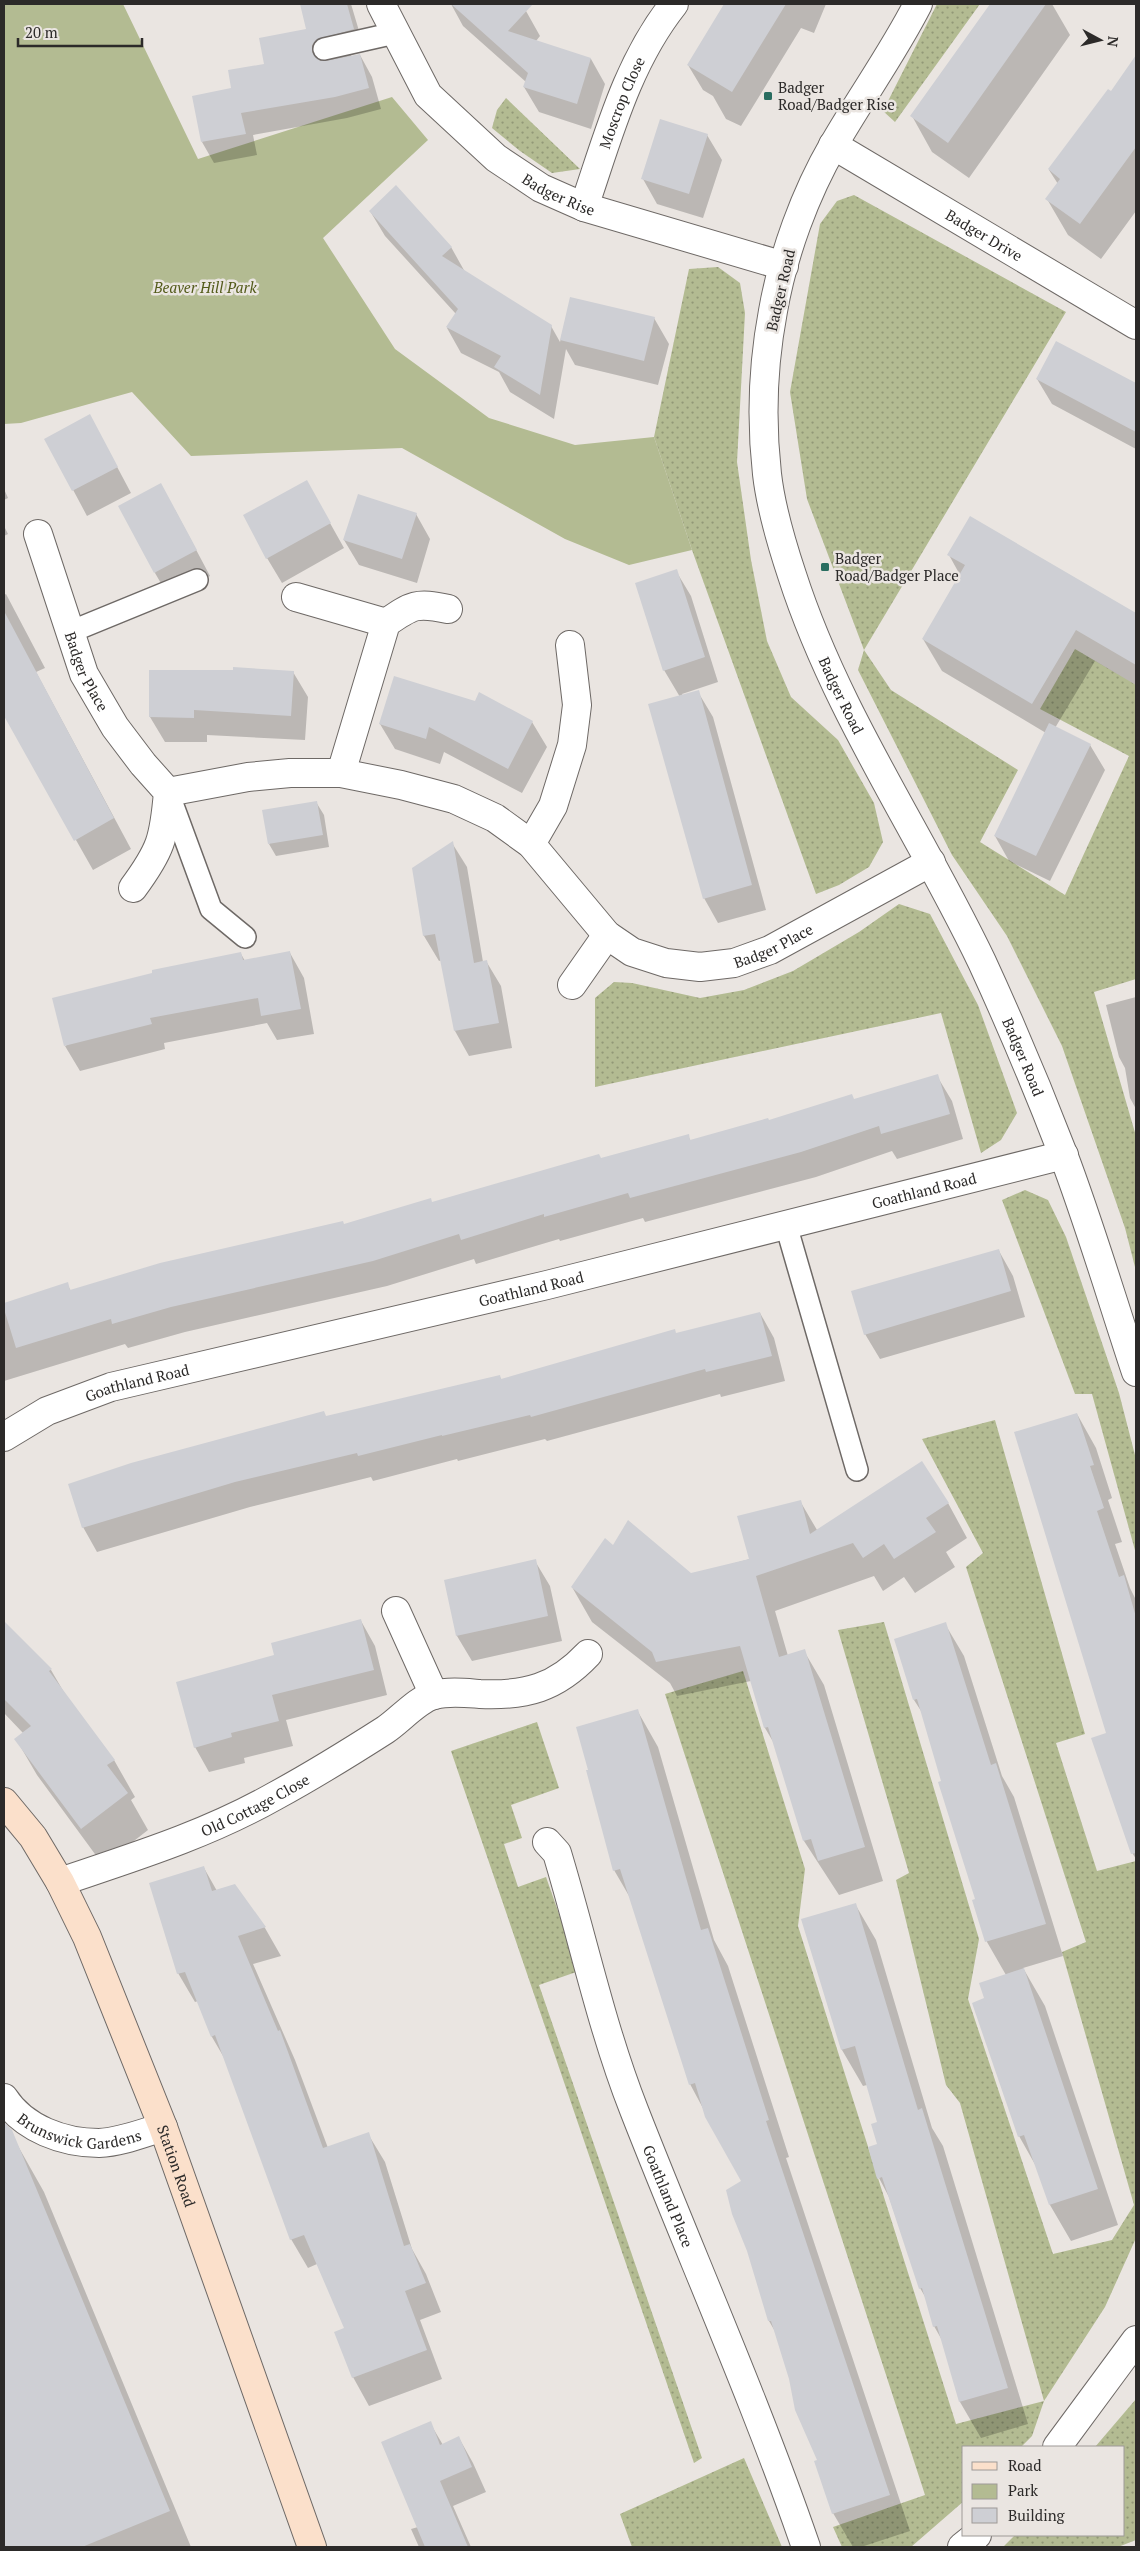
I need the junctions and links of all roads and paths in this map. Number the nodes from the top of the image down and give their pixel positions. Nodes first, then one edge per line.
1 (382, 4) edge
2 (674, 4) edge
3 (918, 4) edge
4 (395, 33) junction
5 (324, 49) dead end
6 (833, 145) junction
7 (584, 208) junction
8 (784, 266) junction
9 (1136, 325) edge
10 (38, 534) dead end
11 (197, 580) dead end
12 (296, 597) dead end
13 (448, 609) dead end
14 (386, 623) junction
15 (70, 632) junction
16 (570, 645) dead end
17 (341, 773) junction
18 (168, 792) junction
19 (531, 844) junction
20 (931, 862) junction
21 (133, 888) dead end
22 (607, 935) junction
23 (245, 937) dead end
24 (572, 985) dead end
25 (1064, 1155) junction
26 (786, 1225) junction
27 (1136, 1372) edge
28 (4, 1437) edge
29 (857, 1470) dead end
30 (396, 1611) dead end
31 (588, 1654) dead end
32 (434, 1695) junction
33 (4, 1802) edge
34 (547, 1842) dead end
35 (60, 1882) junction
36 (4, 2098) edge
37 (163, 2127) junction
38 (1136, 2340) edge
39 (1058, 2446) edge
40 (976, 2536) edge
41 (312, 2547) edge
42 (806, 2547) edge
43 (962, 2547) edge

1 - 4 street, Badger Rise
2 - 7 street, Moscrop Close
3 - 6 street, Badger Road
4 - 5 lane
4 - 7 street, Badger Rise
6 - 8 street, Badger Road
6 - 9 street, Badger Drive
7 - 8 street, Badger Rise
8 - 20 street, Badger Road
10 - 15 street, Badger Place
11 - 15 lane
12 - 14 street
13 - 14 street
14 - 17 street
15 - 18 street, Badger Place
16 - 19 street
17 - 18 street, Badger Place
17 - 19 street, Badger Place
18 - 21 street
18 - 23 lane
19 - 22 street, Badger Place
20 - 22 street, Badger Place
20 - 25 street, Badger Road
22 - 24 street
25 - 26 street, Goathland Road
25 - 27 street, Badger Road
26 - 28 street, Goathland Road
26 - 29 lane
30 - 32 street
31 - 32 street
32 - 35 street, Old Cottage Close
33 - 35 main road, Station Road
34 - 42 street, Goathland Place
35 - 37 main road, Station Road
36 - 37 street, Brunswick Gardens
37 - 41 main road, Station Road
38 - 39 street
40 - 43 street

